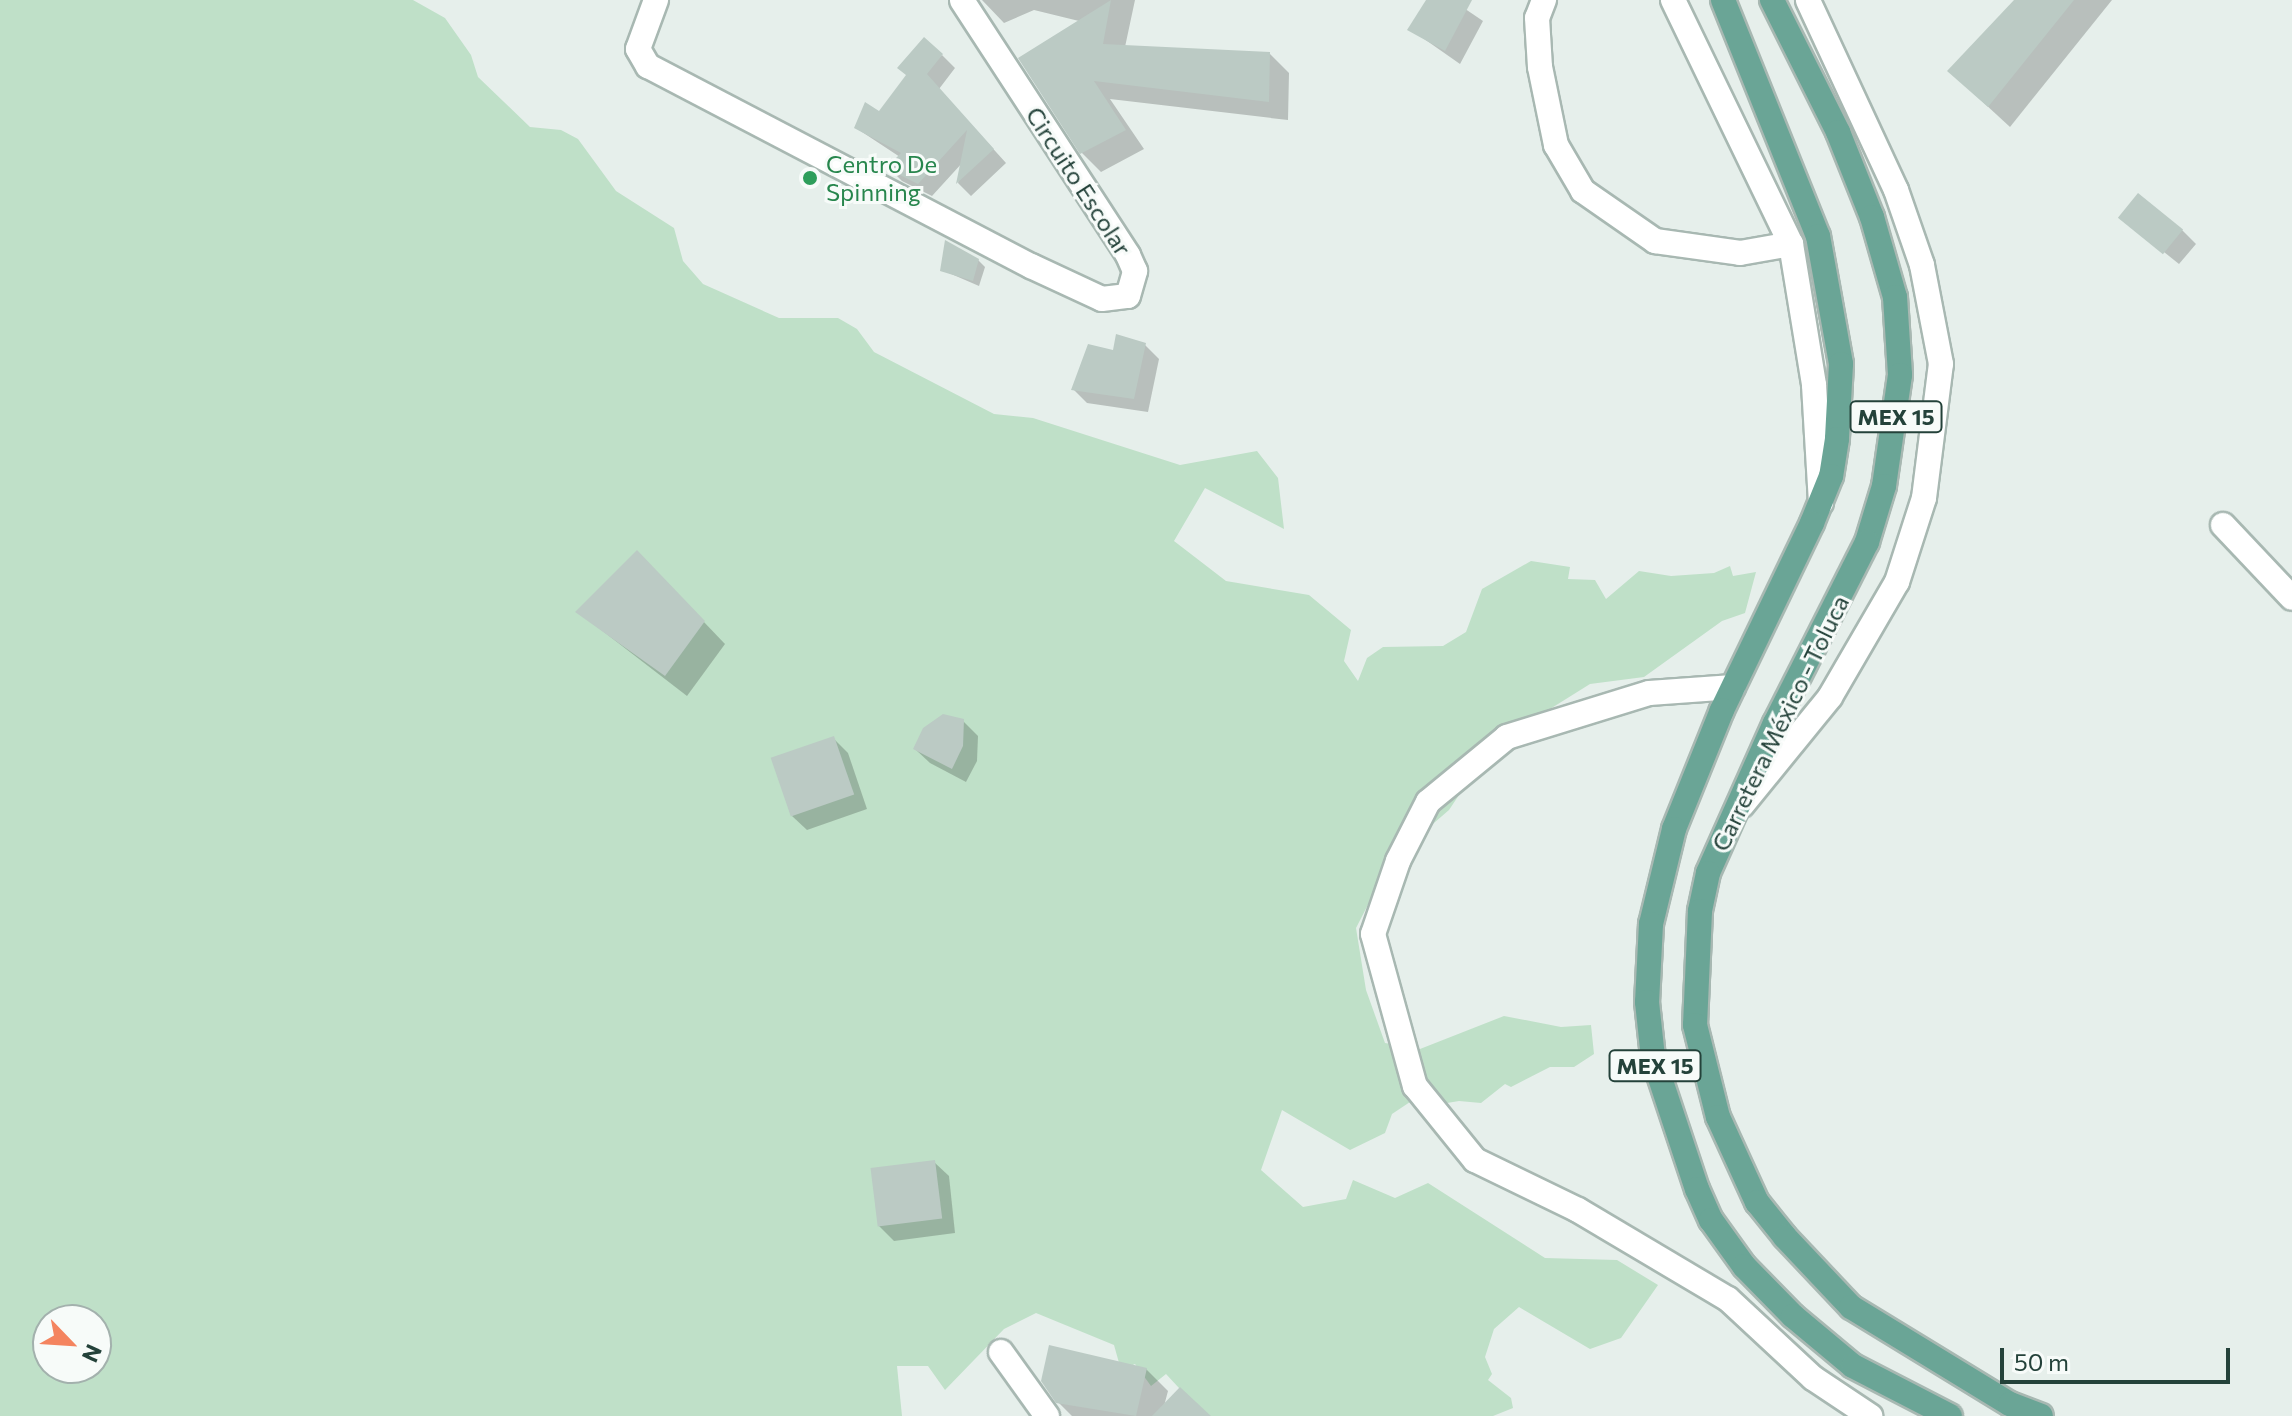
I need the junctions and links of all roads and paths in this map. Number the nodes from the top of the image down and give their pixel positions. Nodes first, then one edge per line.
1 (656, 0) edge
2 (962, 0) edge
3 (1544, 0) edge
4 (1673, 0) edge
5 (1723, 0) edge
6 (1772, 0) edge
7 (1808, 0) edge
8 (1791, 244) junction
9 (1821, 503) junction
10 (2223, 525) dead end
11 (2292, 598) edge
12 (1733, 687) junction
13 (1728, 823) junction
14 (1001, 1352) dead end
15 (1047, 1416) edge
16 (1870, 1416) edge
17 (1950, 1416) edge
18 (2041, 1416) edge

1 - 2 street, Circuito Escolar
3 - 8 street
4 - 8 street
5 - 9 main road, Carretera México - Toluca / MEX 15
6 - 13 main road, Carretera México - Toluca / MEX 15
7 - 13 street
8 - 9 street
9 - 12 main road, Carretera México - Toluca / MEX 15
10 - 11 street
12 - 16 street
12 - 17 main road, Carretera México - Toluca / MEX 15
13 - 18 main road, Carretera México - Toluca / MEX 15
14 - 15 street

